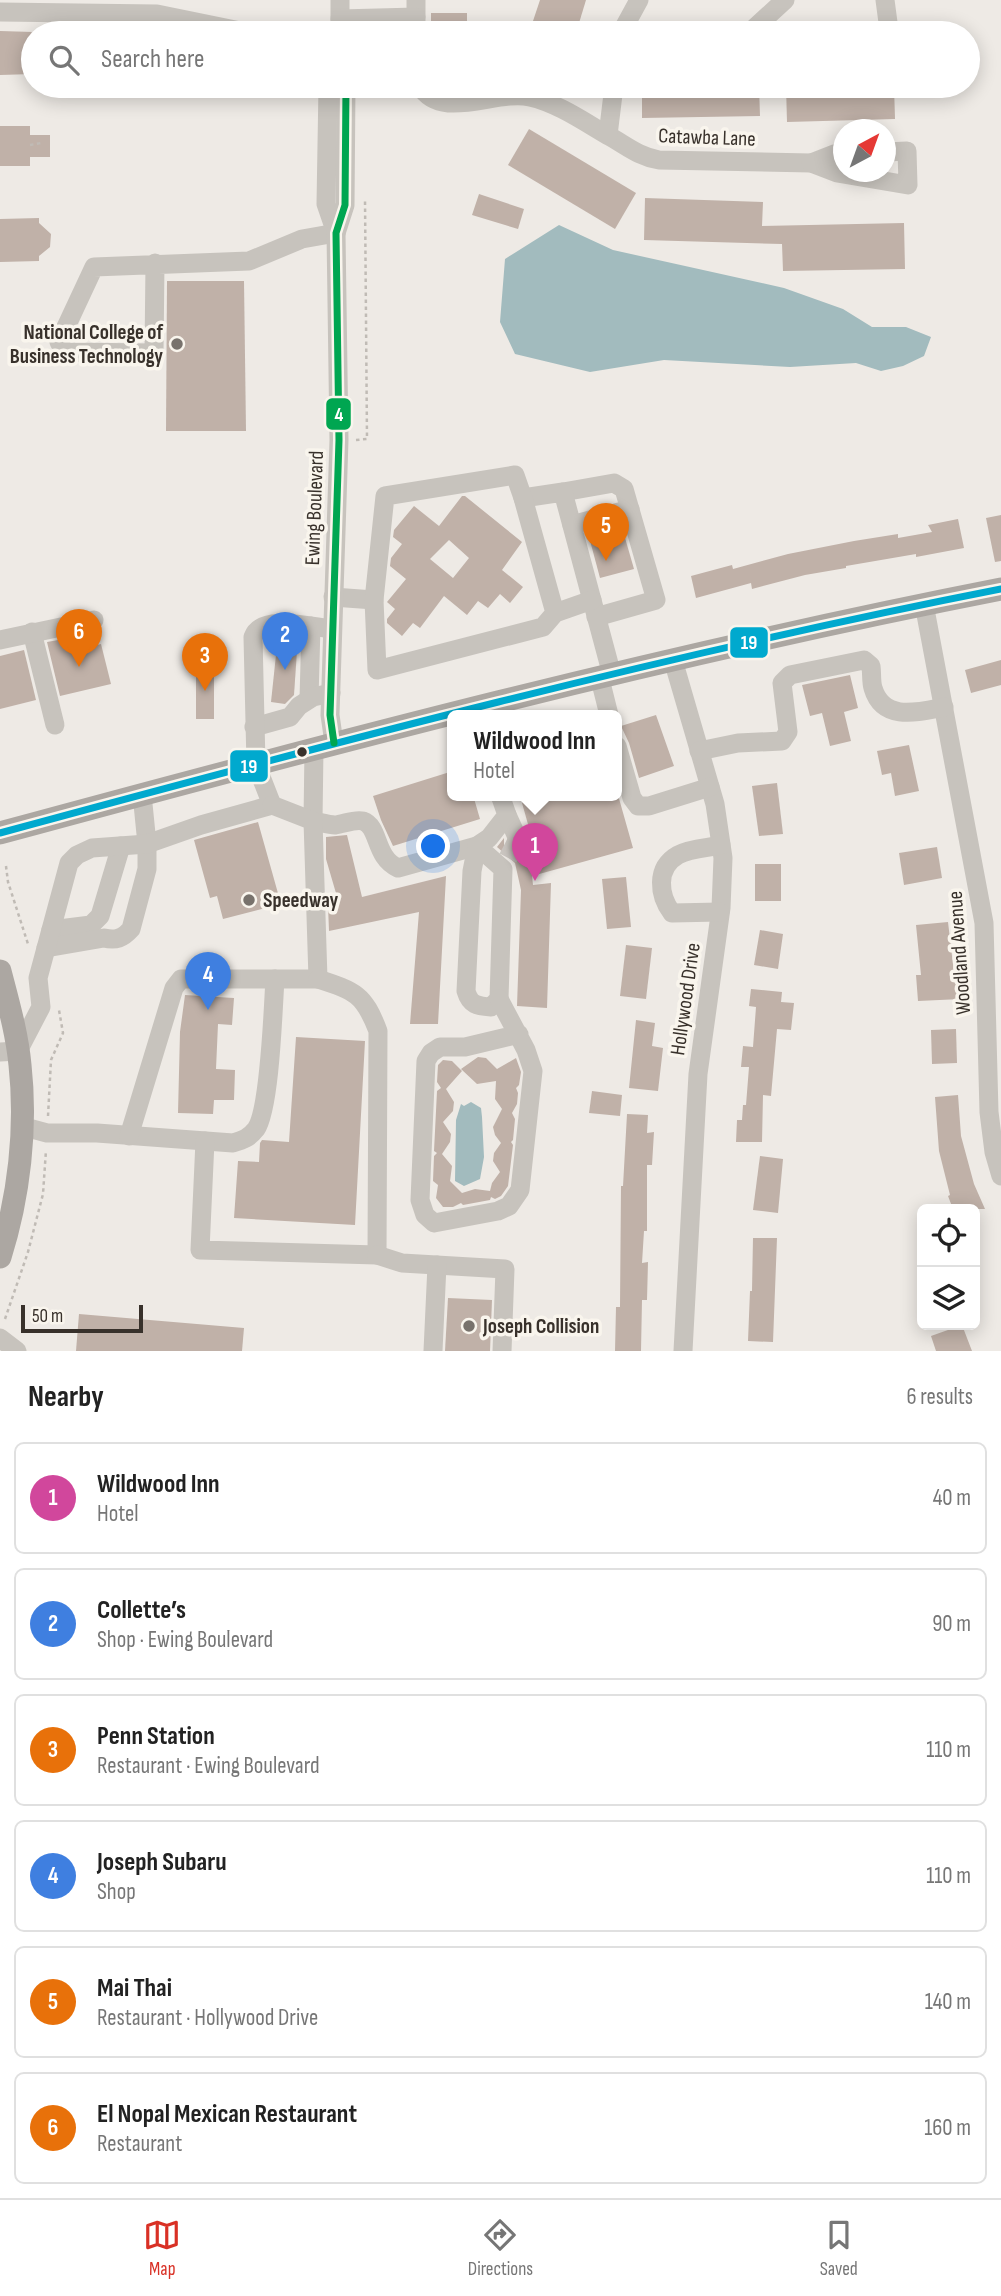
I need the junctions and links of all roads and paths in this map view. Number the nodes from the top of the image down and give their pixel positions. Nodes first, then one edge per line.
1 (639, 0) edge
2 (785, 0) edge
3 (885, 0) edge
4 (0, 12) edge
5 (416, 17) edge
6 (340, 18) edge
7 (194, 21) edge
8 (627, 21) edge
9 (762, 21) edge
10 (887, 21) edge
11 (328, 98) edge
12 (346, 98) edge
13 (430, 98) edge
14 (493, 98) edge
15 (534, 98) edge
16 (613, 98) edge
17 (608, 135) junction
18 (41, 144) dead end
19 (30, 145) dead end
20 (896, 151) edge
21 (833, 154) edge
22 (811, 163) junction
23 (833, 171) edge
24 (890, 182) edge
25 (365, 194) dead end
26 (336, 233) junction
27 (155, 263) junction
28 (339, 440) junction
29 (563, 492) junction
30 (523, 498) junction
31 (630, 509) junction
32 (572, 526) junction
33 (1001, 589) edge
34 (333, 597) junction
35 (374, 600) junction
36 (924, 604) junction
37 (594, 608) junction
38 (555, 613) junction
39 (94, 620) dead end
40 (311, 626) junction
41 (332, 629) junction
42 (32, 632) junction
43 (0, 640) edge
44 (673, 660) junction
45 (606, 677) junction
46 (331, 693) junction
47 (309, 699) junction
48 (944, 707) junction
49 (483, 710) edge
50 (609, 710) edge
51 (447, 718) edge
52 (55, 725) dead end
53 (254, 727) junction
54 (324, 746) junction
55 (699, 751) junction
56 (622, 763) edge
57 (256, 764) junction
58 (710, 787) junction
59 (142, 794) junction
60 (502, 801) edge
61 (272, 805) junction
62 (507, 815) junction
63 (313, 821) junction
64 (0, 833) edge
65 (148, 844) junction
66 (721, 845) junction
67 (121, 846) junction
68 (477, 846) junction
69 (509, 857) junction
70 (6, 866) dead end
71 (720, 912) junction
72 (43, 944) junction
73 (0, 971) edge
74 (275, 979) junction
75 (318, 979) junction
76 (499, 999) junction
77 (59, 1009) dead end
78 (519, 1034) junction
79 (9, 1052) edge
80 (48, 1108) dead end
81 (22, 1126) junction
82 (130, 1136) junction
83 (205, 1141) junction
84 (46, 1152) dead end
85 (1001, 1176) edge
86 (377, 1255) junction
87 (0, 1257) edge
88 (437, 1265) junction
89 (7, 1313) dead end
90 (0, 1338) edge
91 (17, 1351) edge
92 (433, 1351) edge
93 (502, 1351) edge
94 (683, 1351) edge

1 - 8 street
2 - 9 street
3 - 10 street
4 - 7 street
5 - 6 street
11 - 26 street, Ewing Boulevard
12 - 26 street, Ewing Boulevard
13 - 14 street, Catawba Lane
15 - 17 street, Catawba Lane
16 - 17 street
17 - 22 street, Catawba Lane
18 - 19 path
20 - 24 street, Catawba Lane
21 - 22 street, Catawba Lane
22 - 23 street, Catawba Lane
25 - 28 path
26 - 27 street
26 - 28 street, Ewing Boulevard
27 - 27 street
28 - 34 street, Ewing Boulevard
29 - 30 street
29 - 31 street
29 - 32 street
30 - 35 street
30 - 38 street
31 - 32 street
31 - 37 street
32 - 37 street
33 - 36 main road
34 - 35 street
34 - 41 street, Ewing Boulevard
35 - 38 street
36 - 44 main road
36 - 48 street, Woodland Avenue
37 - 38 street
37 - 45 street
39 - 42 street
40 - 41 street
40 - 47 street
40 - 53 street
41 - 46 street, Ewing Boulevard
42 - 43 street
42 - 52 street
44 - 45 main road
44 - 55 street, Hollywood Drive
45 - 49 main road
45 - 50 street
46 - 47 street
46 - 54 street, Ewing Boulevard
47 - 53 street
48 - 55 street
48 - 85 street, Woodland Avenue
51 - 54 main road
53 - 57 street
54 - 57 main road
54 - 63 street, Ewing Boulevard
55 - 58 street, Hollywood Drive
56 - 58 street
57 - 59 main road
57 - 61 street
58 - 66 street, Hollywood Drive
59 - 64 main road
59 - 65 street
60 - 62 street
61 - 63 street
61 - 65 street
62 - 68 street
62 - 69 street
63 - 68 street
63 - 75 street, Ewing Boulevard
65 - 67 street
65 - 72 street
66 - 71 street, Hollywood Drive
66 - 71 street
67 - 72 street
67 - 72 street
68 - 69 street
68 - 76 street
69 - 76 street
70 - 72 path
71 - 94 street, Hollywood Drive
72 - 79 street
73 - 79 main road
74 - 75 street
74 - 82 street
74 - 83 street
75 - 86 street
76 - 78 street
77 - 80 path
78 - 78 street
79 - 81 main road
81 - 82 street
81 - 87 main road
82 - 83 street
83 - 86 street
84 - 89 path
86 - 88 street
88 - 92 street
88 - 93 street
90 - 91 street

